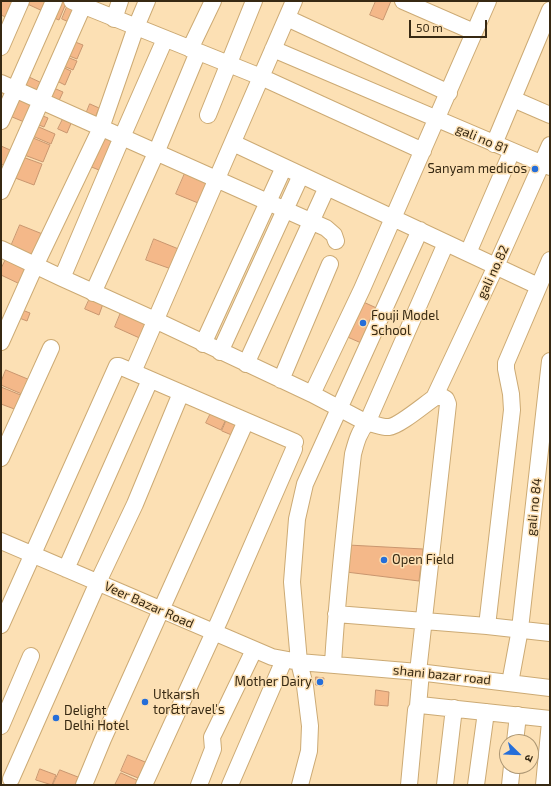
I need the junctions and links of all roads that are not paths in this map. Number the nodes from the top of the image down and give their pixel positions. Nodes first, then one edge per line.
1 (21, 1) edge
2 (54, 1) edge
3 (120, 1) edge
4 (147, 1) edge
5 (213, 1) edge
6 (254, 1) edge
7 (294, 1) edge
8 (488, 1) edge
9 (408, 2) edge
10 (84, 4) edge
11 (550, 10) edge
12 (7, 18) edge
13 (287, 18) junction
14 (114, 19) junction
15 (136, 27) junction
16 (474, 32) junction
17 (165, 40) junction
18 (1, 47) edge
19 (273, 49) junction
20 (194, 51) junction
21 (228, 64) junction
22 (261, 77) junction
23 (8, 86) edge
24 (449, 92) junction
25 (513, 99) junction
26 (41, 101) junction
27 (208, 115) dead end
28 (550, 115) edge
29 (437, 119) junction
30 (1, 121) edge
31 (101, 128) junction
32 (122, 137) junction
33 (233, 143) junction
34 (494, 144) junction
35 (550, 145) edge
36 (423, 151) junction
37 (512, 151) junction
38 (156, 153) junction
39 (546, 166) edge
40 (284, 167) junction
41 (301, 175) junction
42 (217, 180) junction
43 (327, 187) junction
44 (1, 191) edge
45 (268, 202) junction
46 (285, 210) junction
47 (394, 218) junction
48 (312, 222) junction
49 (420, 230) junction
50 (336, 241) dead end
51 (446, 243) junction
52 (1, 249) edge
53 (468, 253) junction
54 (550, 260) edge
55 (330, 264) dead end
56 (35, 266) junction
57 (496, 266) junction
58 (62, 278) junction
59 (538, 286) junction
60 (93, 293) junction
61 (155, 320) junction
62 (1, 342) edge
63 (203, 344) junction
64 (52, 348) dead end
65 (220, 352) junction
66 (550, 361) edge
67 (246, 364) junction
68 (133, 372) junction
69 (150, 380) junction
70 (281, 380) junction
71 (181, 393) junction
72 (312, 394) junction
73 (434, 398) junction
74 (339, 408) junction
75 (246, 421) junction
76 (367, 423) junction
77 (1, 458) edge
78 (1, 541) edge
79 (33, 554) junction
80 (66, 569) junction
81 (98, 582) junction
82 (161, 610) junction
83 (336, 614) junction
84 (424, 621) junction
85 (1, 626) edge
86 (487, 626) junction
87 (520, 629) junction
88 (213, 632) junction
89 (550, 633) edge
90 (254, 650) junction
91 (31, 656) dead end
92 (291, 661) junction
93 (333, 664) junction
94 (419, 672) junction
95 (510, 683) junction
96 (550, 688) edge
97 (418, 706) junction
98 (454, 708) junction
99 (486, 712) junction
100 (518, 716) junction
101 (550, 719) edge
102 (550, 722) edge
103 (1, 726) edge
104 (516, 734) edge
105 (511, 774) edge
106 (8, 782) edge
107 (302, 784) edge
108 (84, 785) edge
109 (144, 785) edge
110 (199, 785) edge
111 (230, 785) edge
112 (409, 785) edge
113 (445, 785) edge
114 (476, 785) edge
115 (510, 785) edge
116 (544, 785) edge

1 - 12 street
2 - 23 street
3 - 14 street
4 - 15 street
5 - 20 street
6 - 21 street
7 - 13 street
8 - 16 street
9 - 16 street
10 - 14 street
10 - 26 street
11 - 25 street
12 - 18 street
13 - 19 street
13 - 24 street
14 - 15 street
15 - 17 street
15 - 31 street
16 - 24 street
17 - 20 street
17 - 32 street
19 - 22 street
19 - 29 street, gali no 81
20 - 21 street
20 - 38 street
21 - 22 street
21 - 27 street
22 - 33 street
22 - 36 street
23 - 26 street
23 - 30 street
24 - 29 street
25 - 28 street
25 - 34 street
26 - 31 street
26 - 44 street
29 - 34 street, gali no 81
29 - 36 street
31 - 32 street
31 - 56 street
32 - 38 street
32 - 58 street
33 - 40 street
33 - 42 street
34 - 37 street, gali no 81
35 - 39 street, gali no.82
36 - 47 street
37 - 39 street, gali no 81
37 - 53 street
38 - 42 street
38 - 60 street
39 - 57 street, gali no.82
40 - 41 street
40 - 45 street
41 - 43 street
41 - 46 street
42 - 45 street
42 - 61 street
43 - 47 street
43 - 48 street
45 - 46 street
45 - 63 street
46 - 48 street
46 - 65 street
47 - 49 street
47 - 72 street
48 - 50 street
48 - 67 street
49 - 51 street
49 - 74 street
51 - 53 street
51 - 76 street
52 - 56 street
53 - 57 street
54 - 59 street
55 - 70 street
56 - 58 street
56 - 62 street
57 - 59 street
57 - 73 street, gali no.82
58 - 60 street
59 - 86 street
60 - 61 street
61 - 63 street
61 - 68 street
63 - 65 street
64 - 77 street
65 - 67 street
66 - 87 street, gali no 84
67 - 70 street
68 - 69 street
68 - 79 street
69 - 71 street
69 - 80 street
70 - 72 street
71 - 75 street
71 - 81 street
72 - 74 street
73 - 76 street
73 - 84 street
74 - 76 street
74 - 92 street
75 - 82 street
75 - 88 street
76 - 83 street
78 - 79 street, Veer Bazar Road
79 - 80 street, Veer Bazar Road
79 - 85 street
80 - 81 street, Veer Bazar Road
81 - 82 street, Veer Bazar Road
81 - 106 street
82 - 88 street, Veer Bazar Road
82 - 108 street
83 - 84 street
83 - 93 street
84 - 86 street
84 - 94 street
86 - 87 street
87 - 89 street
87 - 95 street, gali no 84
88 - 90 street, Veer Bazar Road
88 - 109 street
90 - 92 street, Veer Bazar Road
90 - 110 street
91 - 103 street
92 - 93 street, shani bazar road
92 - 107 street
92 - 111 street
93 - 94 street, shani bazar road
94 - 95 street, shani bazar road
94 - 97 street
95 - 96 street, shani bazar road
97 - 98 street
97 - 112 street
98 - 99 street
98 - 113 street
99 - 100 street
99 - 114 street
100 - 101 street
100 - 104 street
102 - 116 street
105 - 115 street

